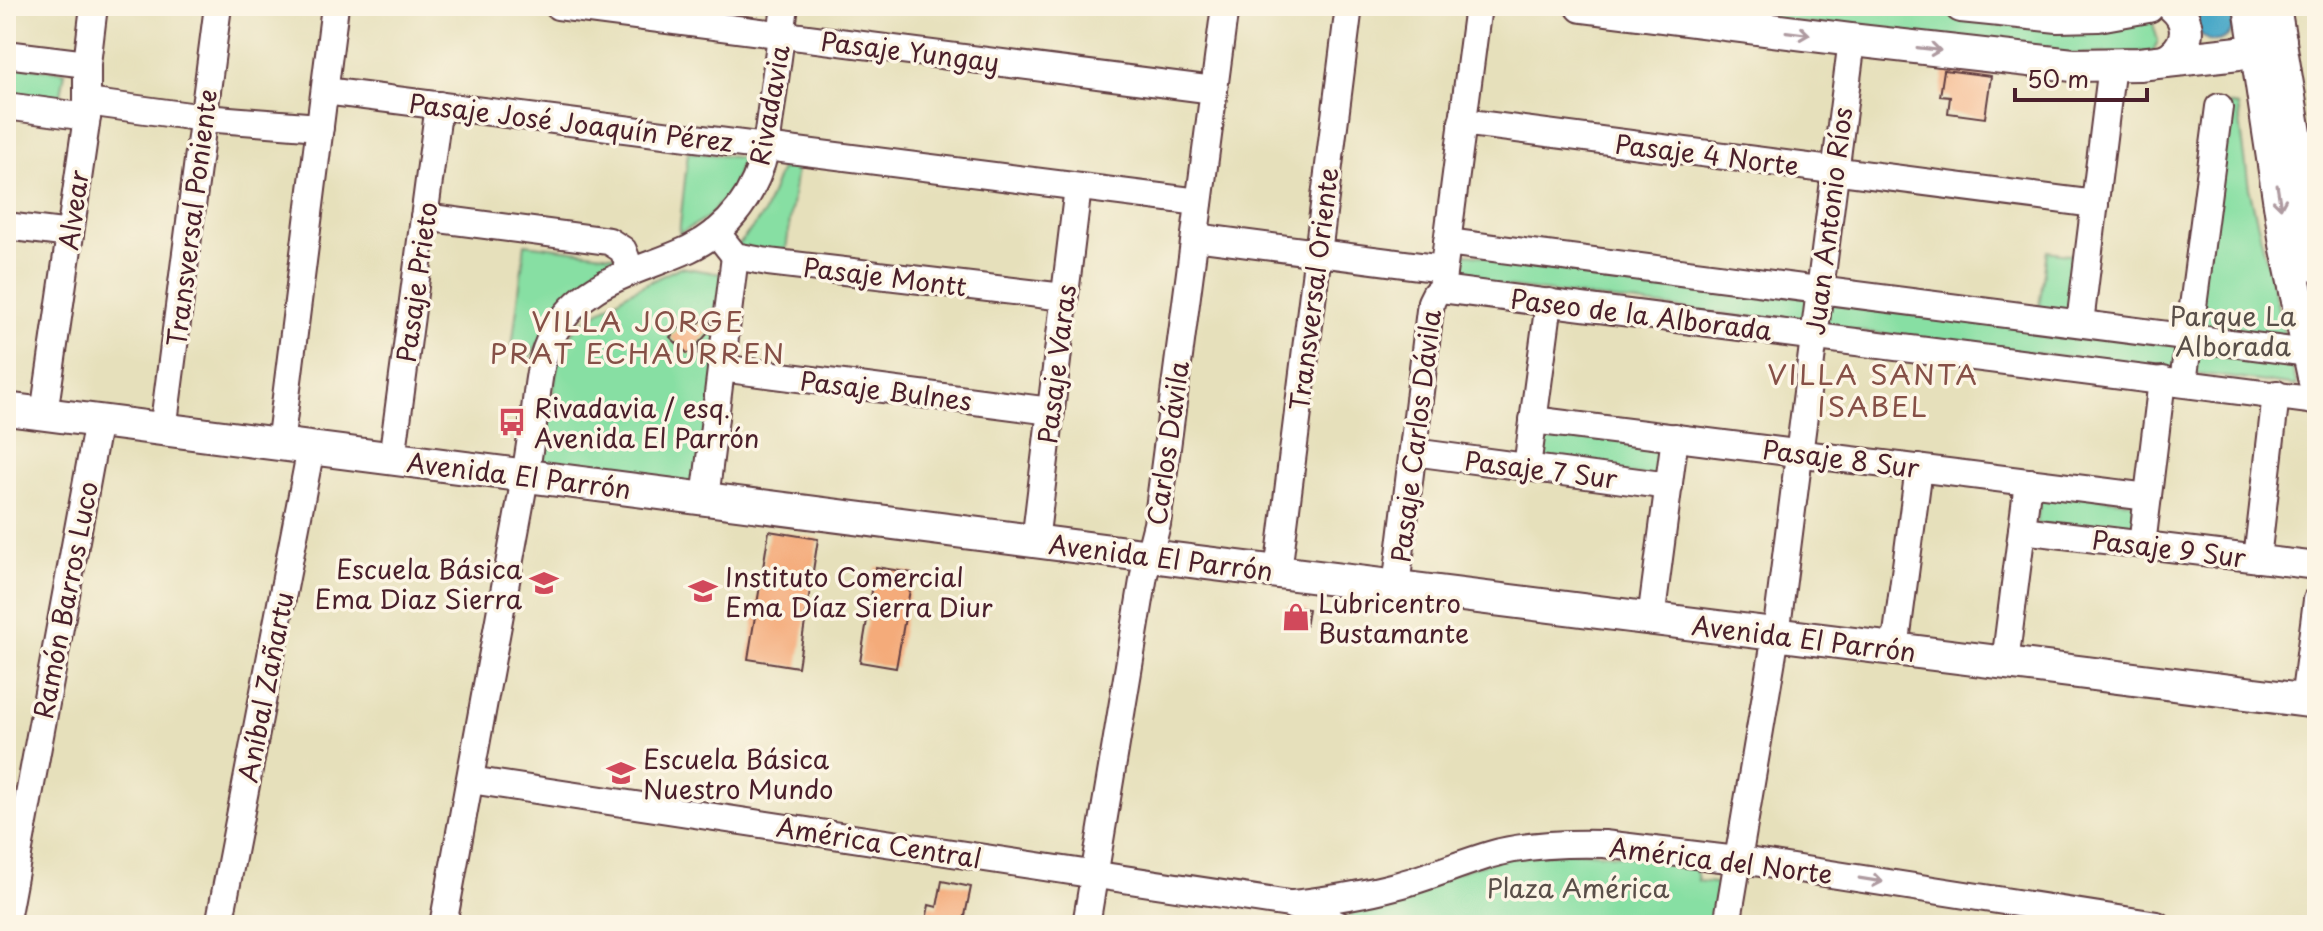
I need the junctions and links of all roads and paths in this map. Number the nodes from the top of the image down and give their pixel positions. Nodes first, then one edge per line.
1 (94, 6) edge
2 (218, 6) edge
3 (335, 6) edge
4 (558, 6) edge
5 (785, 6) edge
6 (1225, 6) edge
7 (1349, 6) edge
8 (1478, 6) edge
9 (1582, 6) edge
10 (1961, 6) edge
11 (2148, 6) edge
12 (2173, 6) edge
13 (2267, 22) edge
14 (781, 34) junction
15 (1852, 40) junction
16 (6, 54) edge
17 (2165, 61) junction
18 (87, 64) junction
19 (2112, 65) junction
20 (1214, 90) junction
21 (325, 91) junction
22 (439, 105) junction
23 (6, 106) edge
24 (2219, 107) dead end
25 (87, 109) junction
26 (204, 118) junction
27 (1462, 122) junction
28 (320, 127) junction
29 (766, 147) junction
30 (1835, 170) junction
31 (1078, 187) junction
32 (1199, 202) junction
33 (2095, 204) junction
34 (424, 217) junction
35 (6, 226) edge
36 (716, 232) junction
37 (70, 234) junction
38 (1195, 237) junction
39 (1447, 242) junction
40 (2308, 246) edge
41 (1318, 253) junction
42 (735, 256) junction
43 (631, 271) junction
44 (1442, 279) junction
45 (1820, 290) junction
46 (1064, 297) junction
47 (1549, 302) junction
48 (2080, 323) junction
49 (1814, 336) junction
50 (2189, 337) junction
51 (2308, 353) junction
52 (721, 368) junction
53 (2172, 381) junction
54 (2317, 391) edge
55 (2276, 394) junction
56 (2317, 401) edge
57 (6, 409) edge
58 (1051, 411) junction
59 (44, 414) junction
60 (1533, 420) junction
61 (98, 421) junction
62 (163, 430) junction
63 (1675, 437) junction
64 (296, 446) junction
65 (1413, 452) junction
66 (1799, 453) junction
67 (392, 459) junction
68 (1527, 467) junction
69 (1919, 468) junction
70 (525, 476) junction
71 (2028, 482) junction
72 (1669, 486) junction
73 (2148, 497) junction
74 (705, 499) junction
75 (2022, 530) junction
76 (1035, 542) junction
77 (2142, 545) junction
78 (1150, 556) junction
79 (2257, 559) junction
80 (2317, 566) edge
81 (1278, 572) junction
82 (1396, 587) junction
83 (2317, 600) edge
84 (1651, 619) junction
85 (1776, 635) junction
86 (1895, 649) junction
87 (2005, 663) junction
88 (2310, 702) edge
89 (470, 780) junction
90 (1738, 860) junction
91 (1094, 875) junction
92 (1289, 904) junction
93 (6, 920) edge
94 (219, 925) edge
95 (443, 925) edge
96 (1086, 925) edge
97 (1339, 925) edge
98 (1727, 925) edge
99 (2157, 925) edge

1 - 18 street, Alvear
2 - 26 street, Transversal Poniente
3 - 21 street, Aníbal Zañartu
4 - 14 street, Pasaje Yungay
5 - 14 street, Rivadavia
6 - 20 street, Carlos Dávila
7 - 41 street, Transversal Oriente
8 - 27 street
9 -> 15 main road
10 - 11 main road
12 - 17 main road
13 - 17 main road
13 - 40 main road
14 - 20 street, Pasaje Yungay
14 - 29 street, Rivadavia
15 -> 19 main road
15 - 30 street, Juan Antonio Ríos
16 - 18 street
17 - 19 main road
18 - 25 street, Alvear
19 - 33 street
20 - 32 street, Carlos Dávila
21 - 22 street, Pasaje José Joaquín Pérez
21 - 28 street, Aníbal Zañartu
22 - 29 street, Pasaje José Joaquín Pérez
22 - 34 street, Pasaje Prieto
23 - 25 street
24 - 50 street
25 - 26 street
25 - 37 street, Alvear
26 - 28 street
26 - 62 street, Transversal Poniente
27 - 30 street, Pasaje 4 Norte
27 - 39 street
28 - 64 street, Aníbal Zañartu
29 - 31 street, Pasaje José Joaquín Pérez
29 - 36 street, Rivadavia
30 - 33 street, Pasaje 4 Norte
30 - 45 street, Juan Antonio Ríos
31 - 32 street, Pasaje José Joaquín Pérez
31 - 46 street, Pasaje Varas
32 - 38 street, Carlos Dávila
33 - 48 street
34 - 43 street
34 - 67 street, Pasaje Prieto
35 - 37 street
36 - 42 street
36 - 43 street, Rivadavia
37 - 59 street, Alvear
38 - 41 street, Paseo de la Alborada
38 - 78 street, Carlos Dávila
39 - 44 street
39 - 45 street, Paseo de la Alborada
40 - 51 main road
41 - 44 street, Paseo de la Alborada
41 - 81 street, Transversal Oriente
42 - 46 street, Pasaje Montt
42 - 52 street
43 - 70 street, Rivadavia
44 - 47 street, Paseo de la Alborada
44 - 65 street, Pasaje Carlos Dávila
45 - 48 street, Paseo de la Alborada
45 - 49 street, Juan Antonio Ríos
46 - 58 street, Pasaje Varas
47 - 49 street, Paseo de la Alborada
47 - 60 street
48 - 50 street, Paseo de la Alborada
49 - 53 street, Paseo de la Alborada
49 - 66 street, Juan Antonio Ríos
50 - 51 street, Paseo de la Alborada
50 - 53 street
51 - 54 main road
52 - 58 street, Pasaje Bulnes
52 - 74 street
53 - 55 street, Paseo de la Alborada
53 - 73 street
55 - 56 street, Paseo de la Alborada
55 - 79 street
57 - 59 main road, Avenida El Parrón
58 - 76 street, Pasaje Varas
59 - 61 main road, Avenida El Parrón
60 - 63 street, Pasaje 8 Sur
60 - 68 street
61 - 62 main road, Avenida El Parrón
61 - 93 street, Ramón Barros Luco
62 - 64 main road, Avenida El Parrón
63 - 66 street, Pasaje 8 Sur
63 - 72 street
64 - 67 main road, Avenida El Parrón
64 - 94 street, Aníbal Zañartu
65 - 68 street, Pasaje 7 Sur
65 - 82 street, Pasaje Carlos Dávila
66 - 69 street, Pasaje 8 Sur
66 - 85 street, Juan Antonio Ríos
67 - 70 main road, Avenida El Parrón
68 - 72 street, Pasaje 7 Sur
69 - 71 street, Pasaje 8 Sur
69 - 86 street
70 - 74 main road, Avenida El Parrón
70 - 89 street, Rivadavia
71 - 73 street, Pasaje 8 Sur
71 - 75 street
72 - 84 street
73 - 77 street
74 - 76 main road, Avenida El Parrón
75 - 77 street, Pasaje 9 Sur
75 - 87 street
76 - 78 main road, Avenida El Parrón
77 - 79 street, Pasaje 9 Sur
78 - 81 main road, Avenida El Parrón
78 - 91 street, Carlos Dávila
79 - 80 street, Pasaje 9 Sur
81 - 82 main road, Avenida El Parrón
82 - 84 main road, Avenida El Parrón
83 - 88 street
84 - 85 main road, Avenida El Parrón
85 - 86 main road, Avenida El Parrón
85 - 90 street, Juan Antonio Ríos
86 - 87 main road, Avenida El Parrón
87 - 88 main road, Avenida El Parrón
89 - 91 street, América Central
89 - 95 street, Rivadavia
90 - 92 street, América del Norte
90 - 98 street, Juan Antonio Ríos
90 -> 99 street, América del Norte
91 - 92 street, América Central
91 - 96 street, Carlos Dávila
92 - 97 street

